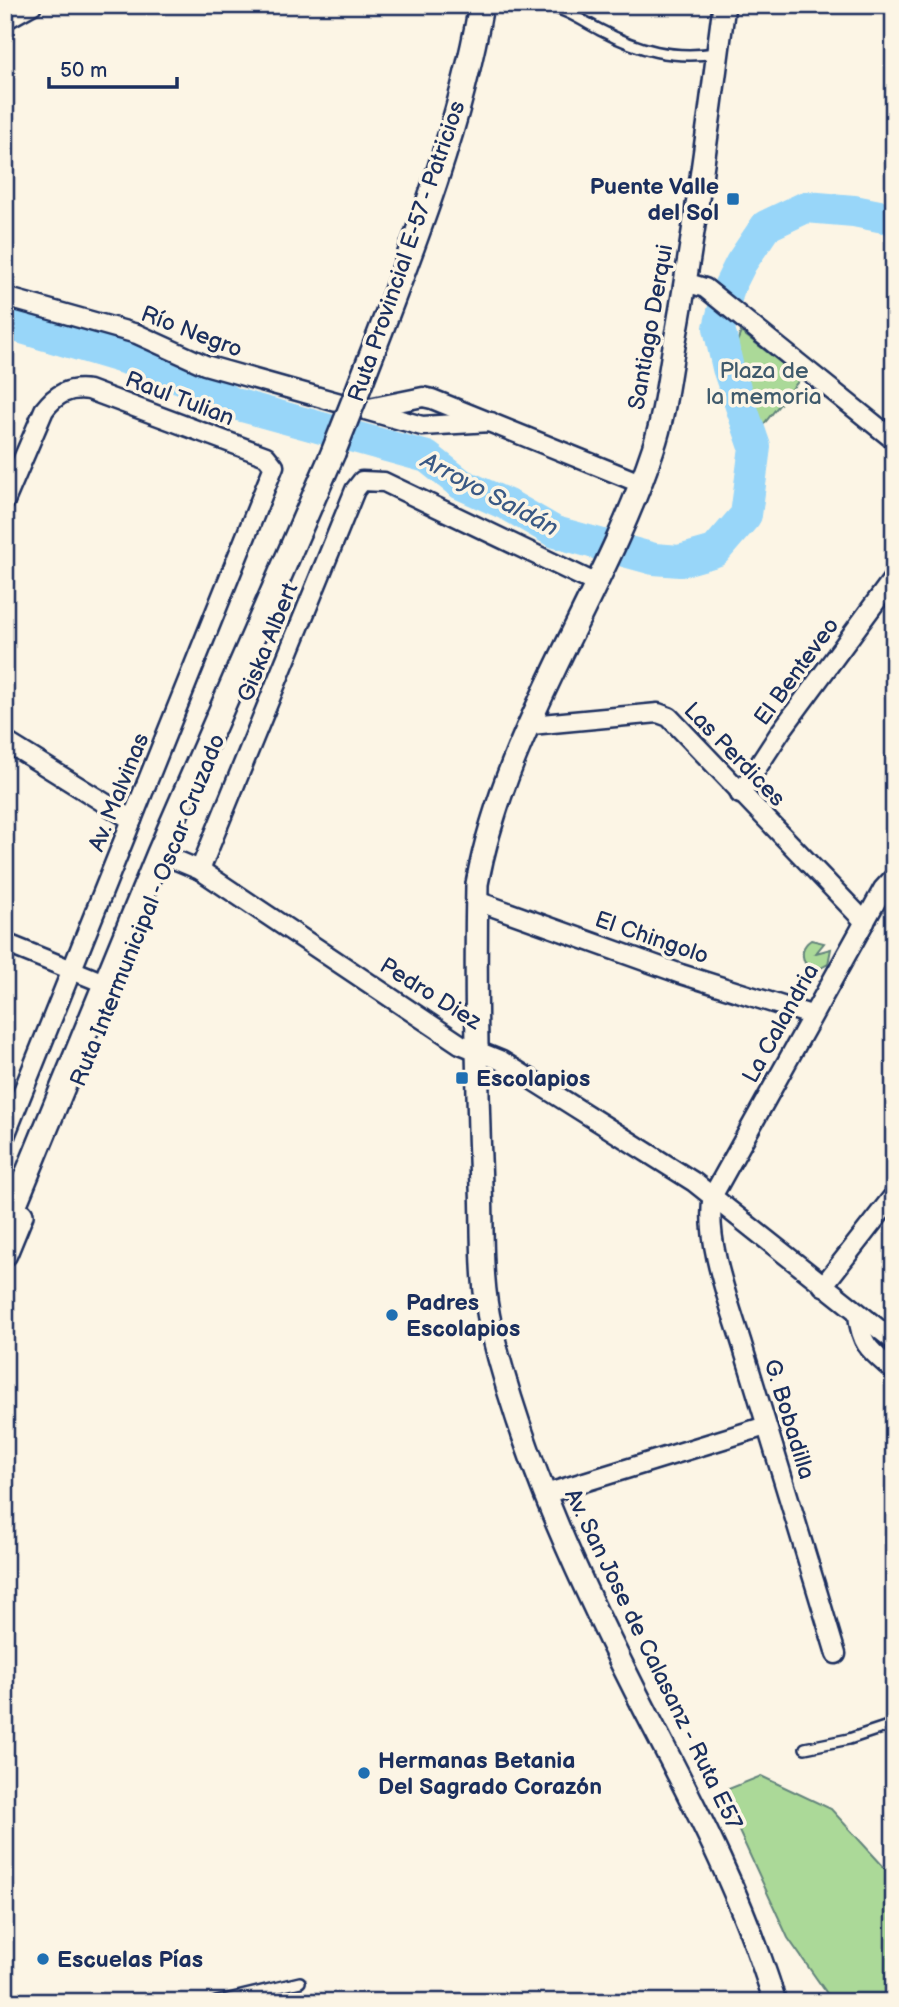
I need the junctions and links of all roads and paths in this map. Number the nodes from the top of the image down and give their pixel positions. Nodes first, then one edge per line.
1 (32, 5) edge
2 (481, 5) edge
3 (545, 5) edge
4 (724, 5) edge
5 (5, 20) edge
6 (718, 53) junction
7 (695, 285) junction
8 (5, 297) edge
9 (359, 402) junction
10 (491, 422) junction
11 (894, 440) edge
12 (333, 453) joint
13 (274, 466) joint
14 (640, 483) junction
15 (5, 501) edge
16 (600, 574) junction
17 (894, 577) edge
18 (531, 725) junction
19 (5, 741) edge
20 (740, 794) junction
21 (132, 820) junction
22 (164, 855) junction
23 (200, 870) junction
24 (894, 877) edge
25 (477, 901) junction
26 (865, 922) junction
27 (5, 943) edge
28 (74, 971) junction
29 (104, 984) junction
30 (811, 1015) junction
31 (475, 1050) junction
32 (5, 1136) edge
33 (713, 1195) junction
34 (894, 1195) edge
35 (5, 1228) edge
36 (5, 1254) edge
37 (822, 1286) junction
38 (858, 1315) junction
39 (894, 1341) edge
40 (894, 1371) edge
41 (766, 1426) junction
42 (545, 1494) junction
43 (836, 1654) dead end
44 (894, 1724) edge
45 (805, 1748) dead end
46 (300, 1982) dead end
47 (216, 2002) edge
48 (775, 2002) edge

1 - 5 street
2 - 9 main road, Ruta Provincial E-57 - Patricios
3 - 6 lane
4 - 6 street, Santiago Derqui
6 - 7 street, Santiago Derqui
7 - 11 street
7 - 14 street, Santiago Derqui
8 - 9 street, Río Negro
9 - 10 street, Río Negro
9 - 10 street, Río Negro
9 - 12 main road, Ruta Provincial E-57 - Patricios, bridge
10 - 14 street, Río Negro
12 - 22 main road, Ruta Intermunicipal - Oscar Cruzado
13 - 15 street, Raul Tulian
13 - 21 street, Av. Malvinas
14 - 16 street, Santiago Derqui
16 - 18 street, Av. San Jose de Calasanz - Ruta E57
16 - 23 street, Giska Albert
17 - 20 street, El Benteveo
18 - 20 street, Las Perdices
18 - 25 street, Av. San Jose de Calasanz - Ruta E57
19 - 21 street
20 - 26 street, Las Perdices
21 - 28 street, Av. Malvinas
22 - 23 street, Pedro Diez
22 - 29 main road, Ruta Intermunicipal - Oscar Cruzado
22 - 36 main road, Ruta Intermunicipal - Oscar Cruzado
23 - 31 street, Pedro Diez
24 - 26 street, La Calandria
25 - 30 street, El Chingolo
25 - 31 street, Av. San Jose de Calasanz - Ruta E57
26 - 30 street, La Calandria
27 - 28 street
28 - 29 street
28 - 32 street, Av. Malvinas
29 - 35 main road, Ruta Intermunicipal - Oscar Cruzado
30 - 33 street, La Calandria
31 - 33 street, Pedro Diez
31 - 42 street, Av. San Jose de Calasanz - Ruta E57
33 - 37 street, Pedro Diez
33 - 41 street, G. Bobadilla
34 - 37 street
37 - 38 street, Pedro Diez
38 - 39 street, Pedro Diez
38 - 40 street
41 - 42 street
41 - 43 street, G. Bobadilla
42 - 48 street, Av. San Jose de Calasanz - Ruta E57
44 - 45 lane
46 - 47 lane

